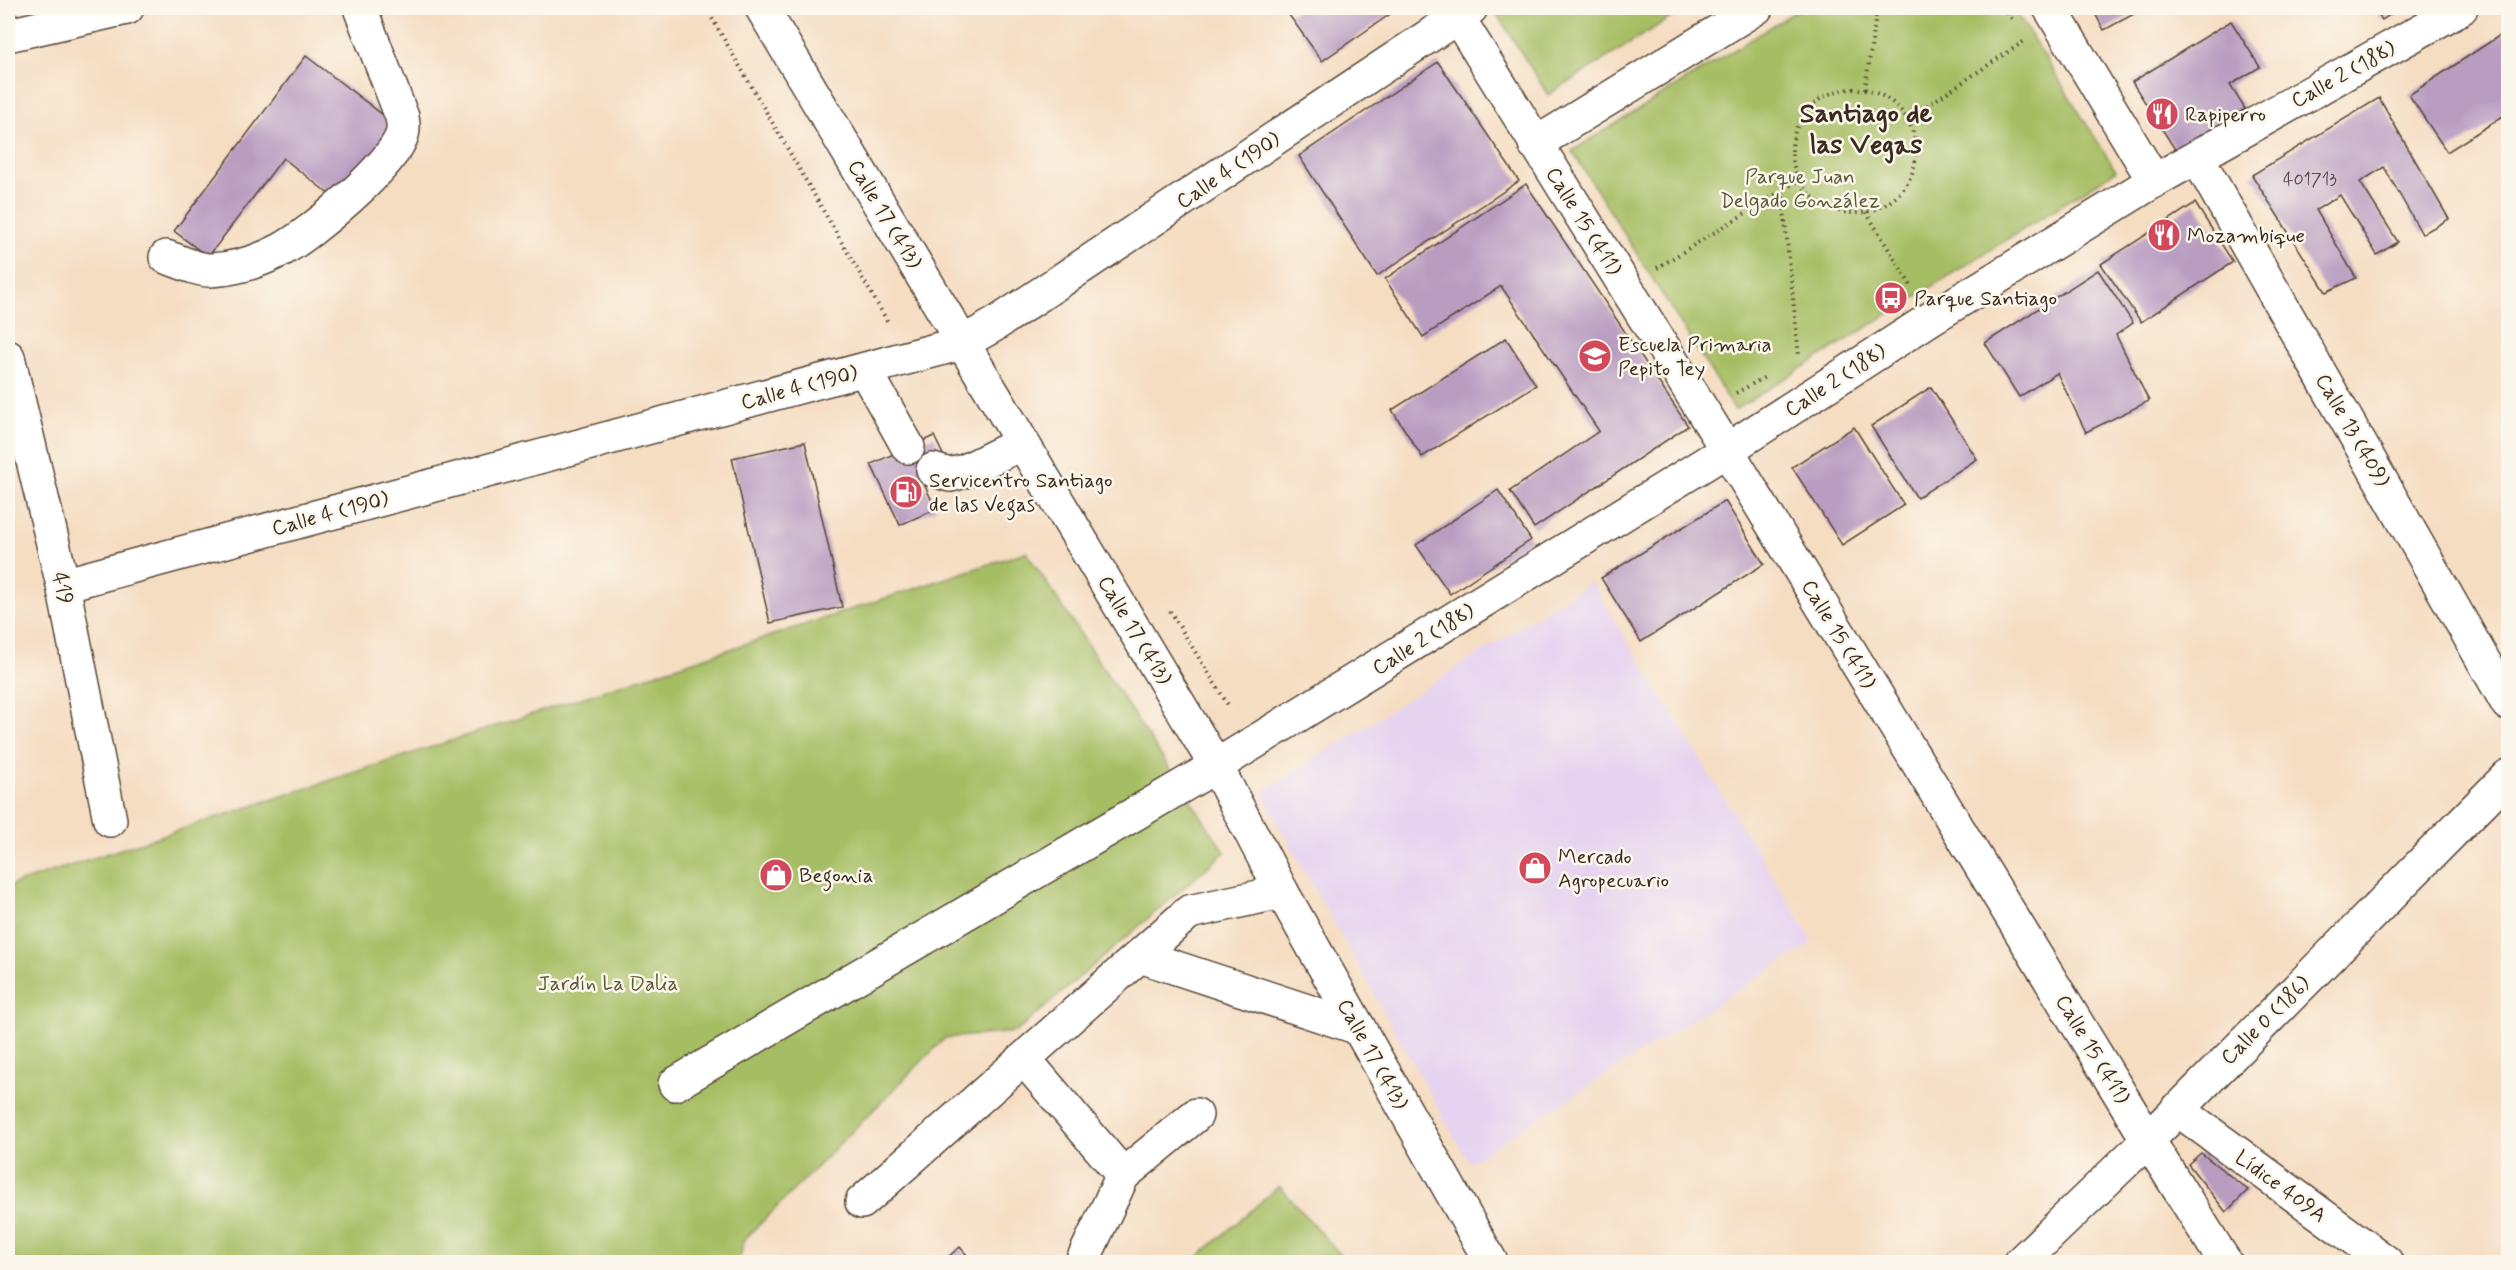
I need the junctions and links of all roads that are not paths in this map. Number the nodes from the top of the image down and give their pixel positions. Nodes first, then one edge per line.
1 (127, 8) edge
2 (360, 8) edge
3 (762, 8) edge
4 (1756, 8) edge
5 (2461, 8) edge
6 (1460, 11) edge
7 (2053, 13) edge
8 (8, 35) edge
9 (1535, 144) junction
10 (2197, 157) junction
11 (2154, 181) junction
12 (166, 258) dead end
13 (962, 343) junction
14 (8, 361) edge
15 (866, 370) junction
16 (1022, 443) junction
17 (908, 447) dead end
18 (1727, 450) junction
19 (933, 470) dead end
20 (63, 585) junction
21 (2508, 704) edge
22 (1216, 766) junction
23 (2508, 776) edge
24 (110, 820) dead end
25 (1282, 892) junction
26 (1140, 956) junction
27 (1359, 1028) junction
28 (1024, 1059) junction
29 (675, 1084) dead end
30 (2177, 1108) junction
31 (1196, 1115) dead end
32 (2148, 1140) junction
33 (1123, 1175) junction
34 (862, 1202) dead end
35 (1082, 1263) edge
36 (1491, 1263) edge
37 (2021, 1263) edge
38 (2225, 1263) edge
39 (2386, 1263) edge

1 - 8 street
2 - 12 street
3 - 13 street, Calle 17 (413)
4 - 9 street
5 - 10 street, Calle 2 (188)
6 - 9 street, Calle 15 (411)
6 - 13 street, Calle 4 (190)
7 - 11 street
9 - 18 street, Calle 15 (411)
10 - 11 street, Calle 2 (188)
10 - 21 street, Calle 13 (409)
11 - 18 street, Calle 2 (188)
13 - 15 street, Calle 4 (190)
13 - 16 street, Calle 17 (413)
14 - 20 street, 419
15 - 17 street
15 - 20 street, Calle 4 (190)
16 - 19 street
16 - 22 street, Calle 17 (413)
18 - 22 street, Calle 2 (188)
18 - 32 street, Calle 15 (411)
20 - 24 street, 419
22 - 25 street, Calle 17 (413)
22 - 29 street, Calle 2 (188)
23 - 30 street, Calle 0 (186)
25 - 26 street
25 - 27 street, Calle 17 (413)
26 - 27 street
26 - 28 street
27 - 36 street, Calle 17 (413)
28 - 33 street
28 - 34 street
30 - 32 street, Calle 0 (186)
30 - 39 street, Lídice 409A
31 - 33 street
32 - 37 street, Calle 0 (186)
32 - 38 street, Calle 15 (411)
33 - 35 street

